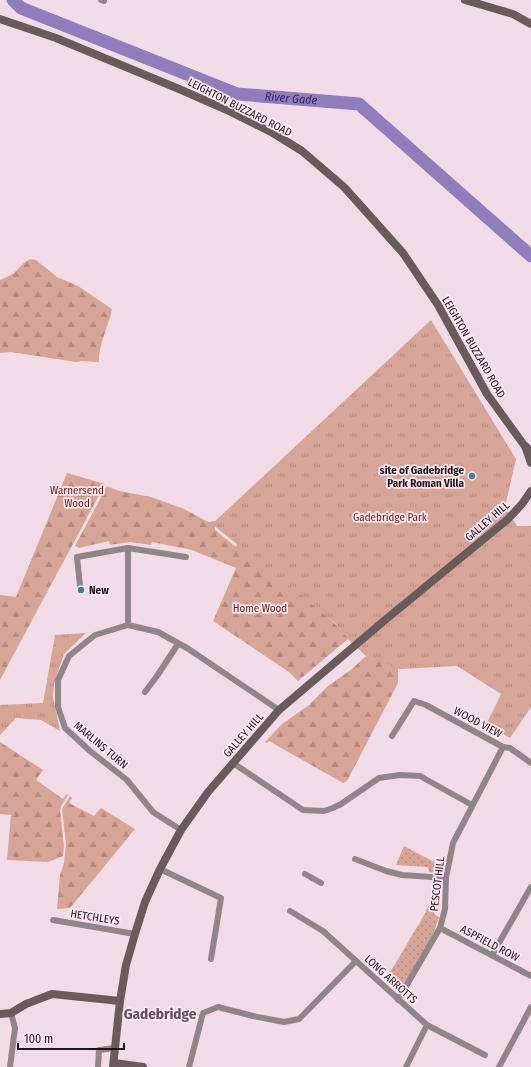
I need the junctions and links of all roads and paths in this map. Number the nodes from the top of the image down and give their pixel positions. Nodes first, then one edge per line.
1 (465, 0) edge
2 (0, 20) edge
3 (531, 24) edge
4 (528, 446) edge
5 (531, 451) edge
6 (531, 463) edge
7 (531, 491) edge
8 (531, 502) edge
9 (522, 504) junction
10 (128, 548) junction
11 (186, 557) dead end
12 (80, 586) dead end
13 (128, 625) junction
14 (178, 644) junction
15 (145, 692) dead end
16 (279, 710) junction
17 (392, 736) dead end
18 (503, 747) junction
19 (233, 763) junction
20 (531, 763) edge
21 (472, 805) junction
22 (181, 830) junction
23 (356, 860) dead end
24 (160, 869) junction
25 (305, 874) dead end
26 (446, 878) junction
27 (321, 883) dead end
28 (531, 887) edge
29 (290, 911) dead end
30 (53, 920) dead end
31 (440, 928) junction
32 (134, 934) junction
33 (492, 955) junction
34 (211, 959) dead end
35 (356, 961) junction
36 (531, 976) edge
37 (398, 1000) junction
38 (120, 1001) junction
39 (531, 1007) edge
40 (11, 1013) junction
41 (0, 1014) edge
42 (427, 1025) junction
43 (115, 1048) junction
44 (485, 1055) dead end
45 (114, 1065) edge
46 (10, 1067) edge
47 (98, 1067) edge
48 (143, 1067) edge
49 (189, 1067) edge
50 (406, 1067) edge
51 (499, 1067) edge

1 - 3 street
2 - 4 street, LEIGHTON BUZZARD ROAD
4 - 5 street, LEIGHTON BUZZARD ROAD
4 - 6 street, LEIGHTON BUZZARD ROAD
7 - 9 street, GALLEY HILL
8 - 9 street, GALLEY HILL
9 - 16 street, GALLEY HILL
10 - 11 street
10 - 12 street
10 - 13 street
13 - 14 street, MARLINS TURN
13 - 22 street, MARLINS TURN
14 - 15 street
14 - 16 street, MARLINS TURN
16 - 19 street, GALLEY HILL
17 - 18 street, WOOD VIEW
18 - 20 street, WOOD VIEW
18 - 21 street, PESCOT HILL
19 - 21 street
19 - 22 street, GALLEY HILL
21 - 26 street, PESCOT HILL
22 - 24 street, GALLEY HILL
23 - 26 street
24 - 32 street, GALLEY HILL
24 - 34 street
25 - 27 street
26 - 31 street, PESCOT HILL
28 - 33 street
29 - 35 street, LONG ARROTTS
30 - 32 street, HETCHLEYS
31 - 33 street, ASPFIELD ROW
31 - 37 street, PESCOT HILL
32 - 38 street, GALLEY HILL
33 - 36 street, ASPFIELD ROW
35 - 37 street, LONG ARROTTS
35 - 49 street
37 - 42 street, LONG ARROTTS
38 - 40 street
38 - 43 street, GALLEY HILL
39 - 51 street
40 - 41 street
40 - 46 street
42 - 44 street, LONG ARROTTS
42 - 50 street
43 - 45 street, GALLEY HILL
43 - 47 street
45 - 48 street

